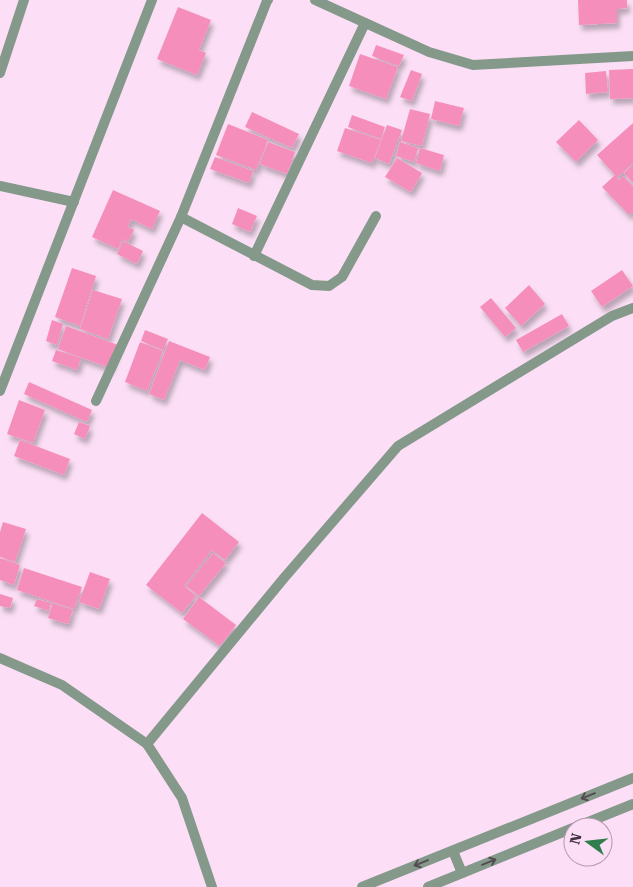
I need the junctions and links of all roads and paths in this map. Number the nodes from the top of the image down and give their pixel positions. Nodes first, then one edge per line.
1 (24, 0) edge
2 (152, 0) edge
3 (268, 0) edge
4 (315, 0) edge
5 (364, 23) junction
6 (633, 56) edge
7 (0, 73) edge
8 (0, 186) edge
9 (74, 202) junction
10 (376, 216) dead end
11 (181, 217) junction
12 (254, 256) junction
13 (633, 308) edge
14 (0, 391) edge
15 (96, 401) dead end
16 (0, 658) edge
17 (147, 744) junction
18 (633, 778) edge
19 (633, 804) edge
20 (601, 817) edge
21 (563, 832) edge
22 (453, 851) junction
23 (462, 873) junction
24 (212, 887) edge
25 (362, 887) edge
26 (428, 887) edge

1 - 7 street
2 - 9 street
3 - 11 street
4 - 5 street
5 - 6 street
5 - 12 street
8 - 9 street
9 - 14 street
10 - 12 street
11 - 12 street
11 - 15 street
13 - 17 street
16 - 17 street
17 - 24 street
18 -> 22 street
19 - 20 street
23 -> 21 street
22 - 23 street
22 -> 25 street
23 - 26 street

